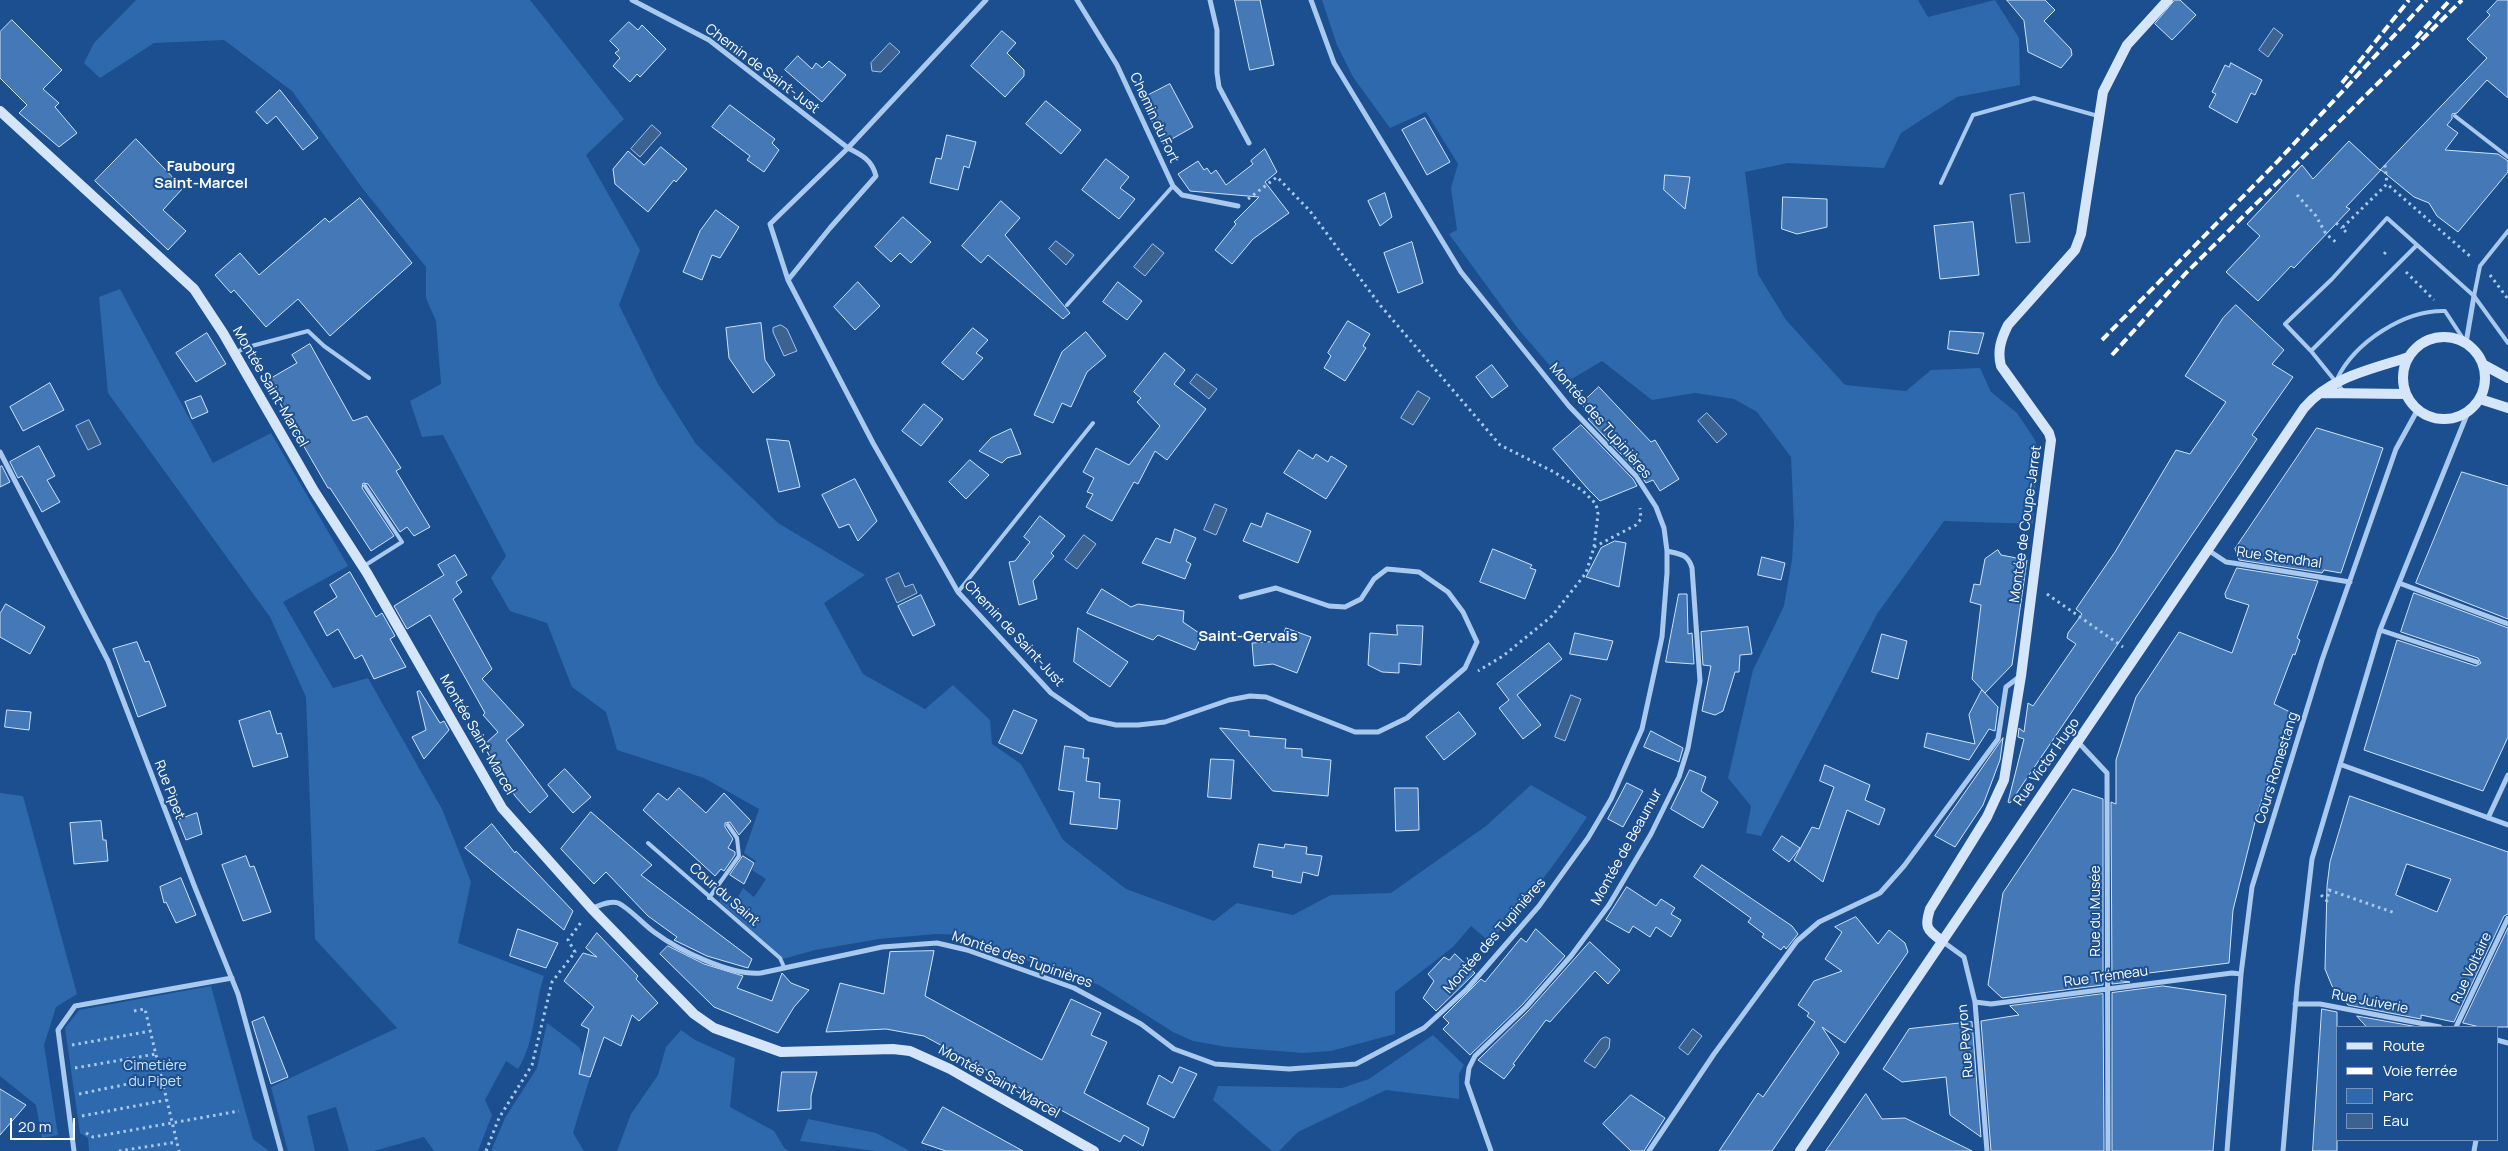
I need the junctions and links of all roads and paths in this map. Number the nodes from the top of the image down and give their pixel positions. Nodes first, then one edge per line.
1 (632, 0) edge
2 (986, 0) edge
3 (1077, 0) edge
4 (1210, 0) edge
5 (1310, 0) edge
6 (2168, 0) edge
7 (0, 111) edge
8 (2098, 116) junction
9 (2455, 116) dead end
10 (1248, 143) dead end
11 (848, 148) junction
12 (2508, 157) edge
13 (2385, 165) dead end
14 (1941, 183) dead end
15 (2387, 184) dead end
16 (1173, 186) junction
17 (2297, 195) dead end
18 (1238, 206) joint
19 (2336, 223) dead end
20 (2342, 228) dead end
21 (2508, 231) edge
22 (2337, 243) dead end
23 (2417, 245) junction
24 (2398, 264) junction
25 (2480, 266) junction
26 (788, 280) junction
27 (2474, 296) junction
28 (2508, 299) edge
29 (1067, 305) dead end
30 (2445, 310) junction
31 (2466, 343) junction
32 (2508, 343) edge
33 (2311, 351) junction
34 (235, 354) junction
35 (2409, 357) junction
36 (2484, 366) junction
37 (369, 378) dead end
38 (2508, 378) edge
39 (2336, 381) junction
40 (2321, 392) junction
41 (2345, 392) junction
42 (2406, 394) junction
43 (2480, 399) junction
44 (2508, 408) edge
45 (2418, 409) junction
46 (2468, 412) junction
47 (1093, 423) dead end
48 (0, 452) edge
49 (1636, 476) junction
50 (365, 486) dead end
51 (1594, 548) junction
52 (2208, 550) junction
53 (1667, 551) junction
54 (363, 566) junction
55 (2350, 582) junction
56 (2399, 583) junction
57 (958, 592) junction
58 (1241, 597) dead end
59 (2044, 600) dead end
60 (2508, 624) edge
61 (2380, 630) junction
62 (2136, 656) junction
63 (2477, 662) dead end
64 (1465, 668) junction
65 (2021, 676) junction
66 (2078, 742) junction
67 (2342, 765) junction
68 (2508, 776) edge
69 (2488, 818) junction
70 (728, 825) dead end
71 (2508, 825) edge
72 (648, 843) dead end
73 (2310, 884) junction
74 (709, 898) junction
75 (591, 908) junction
76 (2395, 913) dead end
77 (2508, 918) edge
78 (1942, 941) junction
79 (784, 967) junction
80 (2241, 974) junction
81 (232, 978) junction
82 (2107, 988) junction
83 (1975, 1002) junction
84 (2295, 1004) junction
85 (145, 1010) dead end
86 (2435, 1026) edge
87 (2456, 1026) edge
88 (151, 1032) junction
89 (69, 1037) dead end
90 (70, 1046) junction
91 (72, 1053) dead end
92 (156, 1054) junction
93 (73, 1061) dead end
94 (75, 1068) junction
95 (76, 1077) dead end
96 (162, 1077) junction
97 (77, 1085) dead end
98 (78, 1094) junction
99 (167, 1100) junction
100 (79, 1101) dead end
101 (81, 1108) dead end
102 (239, 1111) dead end
103 (82, 1116) junction
104 (172, 1123) junction
105 (83, 1124) dead end
106 (84, 1132) dead end
107 (177, 1142) junction
108 (74, 1151) edge
109 (119, 1151) edge
110 (179, 1151) edge
111 (281, 1151) edge
112 (486, 1151) edge
113 (1094, 1151) edge
114 (1491, 1151) edge
115 (1649, 1151) edge
116 (1800, 1151) edge
117 (1987, 1151) edge
118 (2108, 1151) edge
119 (2227, 1151) edge
120 (2283, 1151) edge

1 - 11 street, Chemin de Saint-Just
2 - 11 street, Chemin de Saint-Just
3 - 16 street, Chemin du Fort
4 - 10 street
5 - 49 street, Montée des Tupinières
6 - 8 main road, Montée de Coupe-Jarret
7 - 34 main road, Montée Saint-Marcel
8 - 14 lane
8 - 65 main road, Montée de Coupe-Jarret
9 - 12 lane
11 - 26 street, Chemin de Saint-Just
11 - 26 street, Chemin de Saint-Just
13 - 15 path
16 - 18 street
16 - 29 lane
17 - 22 path
18 - 51 path
19 - 20 path
21 - 25 lane
23 - 24 lane
23 - 27 lane
23 - 33 lane
24 - 30 path
24 - 33 lane
25 - 27 lane
25 - 28 path
26 - 57 street, Chemin de Saint-Just
27 - 31 street
27 - 32 lane
30 - 31 lane
30 - 39 lane
31 - 35 main road
31 - 36 main road
33 - 39 lane
34 - 37 lane
34 - 54 main road, Montée Saint-Marcel
35 - 39 main road, Rue Victor Hugo
35 - 42 main road
36 - 38 main road
36 - 43 main road
39 - 40 main road, Rue Victor Hugo
39 - 41 lane
40 - 41 main road
40 - 52 main road, Rue Victor Hugo
41 - 42 main road
42 - 45 main road
43 - 44 main road
43 - 46 main road
45 - 46 main road
45 - 55 street, Cours Romestang
46 - 56 street
47 - 57 lane
48 - 81 street, Rue Pipet
49 - 51 path
49 - 53 street, Montée des Tupinières
50 - 54 lane
51 - 64 path
52 - 55 street, Rue Stendhal
52 - 62 main road, Rue Victor Hugo
53 - 79 street, Montée des Tupinières
53 - 114 street, Montée de Beaumur
54 - 75 main road, Montée Saint-Marcel
55 - 80 street, Cours Romestang
56 - 60 street
56 - 61 street
57 - 64 street, Chemin de Saint-Just
58 - 64 street, Chemin de Saint-Just
59 - 62 path
61 - 63 street
61 - 67 street
62 - 66 main road, Rue Victor Hugo
65 - 78 main road, Montée de Coupe-Jarret
65 - 115 street
66 - 78 main road, Rue Victor Hugo
66 - 82 street, Rue du Musée
67 - 69 street
67 - 73 street
68 - 69 street
69 - 71 street
70 - 74 lane
72 - 74 lane, Cour du Saint
73 - 76 path
73 - 84 street
74 - 79 lane, Cour du Saint
75 - 79 street, Montée des Tupinières
75 - 112 path
75 - 113 main road, Montée Saint-Marcel
77 - 87 street, Rue Voltaire
78 - 83 street, Rue Peyron
78 - 116 main road, Rue Victor Hugo
80 - 82 street, Rue Trémeau
80 - 119 street, Cours Romestang
81 - 108 street
81 - 111 street, Rue Pipet
82 - 83 street, Rue Trémeau
82 - 118 street, Rue du Musée
83 - 117 street, Rue Peyron
84 - 86 street, Rue Juiverie
84 - 120 street
85 - 88 path
88 - 90 path
88 - 92 path
89 - 90 path
90 - 91 path
92 - 94 path
92 - 96 path
93 - 94 path
94 - 95 path
96 - 98 path
96 - 99 path
97 - 98 path
98 - 100 path
99 - 103 path
99 - 104 path
101 - 103 path
102 - 104 path
103 - 105 path
104 - 106 path
104 - 107 path
107 - 109 path
107 - 110 path

